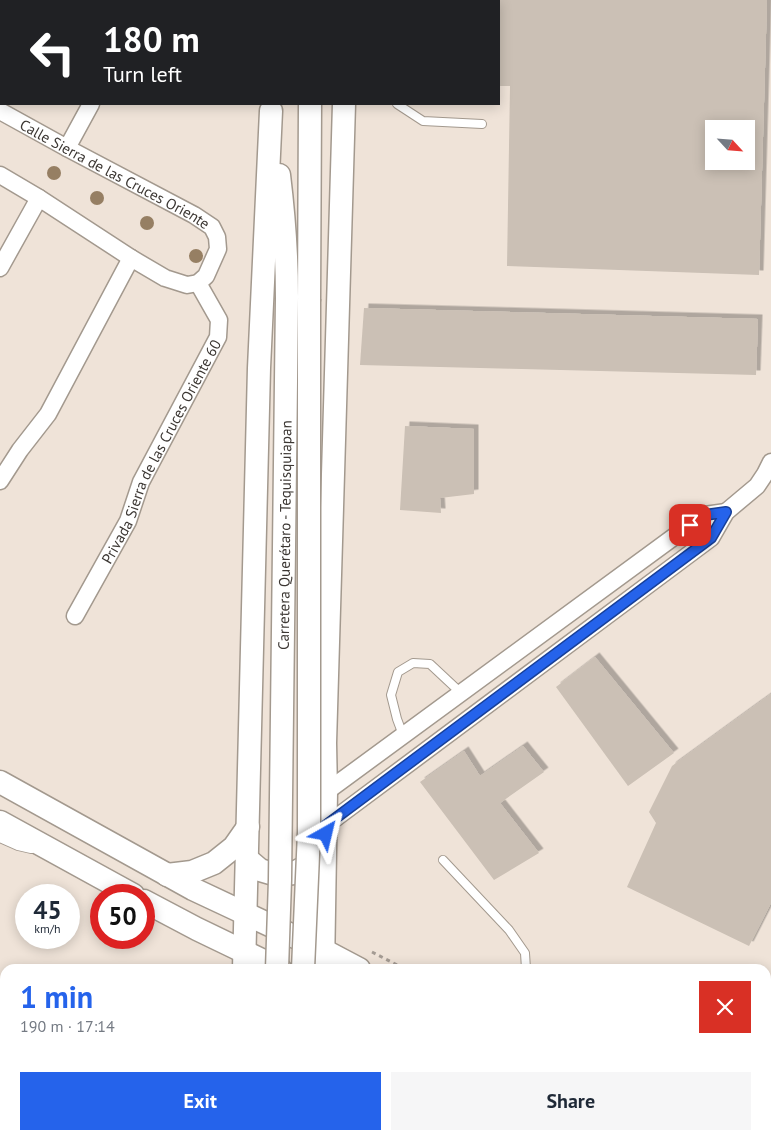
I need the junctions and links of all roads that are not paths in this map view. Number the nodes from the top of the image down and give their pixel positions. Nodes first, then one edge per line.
1 (90, 105) edge
2 (310, 105) edge
3 (344, 105) edge
4 (399, 105) edge
5 (271, 108) edge
6 (0, 111) edge
7 (482, 124) dead end
8 (67, 148) junction
9 (0, 175) edge
10 (39, 198) junction
11 (131, 258) junction
12 (0, 268) edge
13 (198, 284) junction
14 (769, 471) edge
15 (0, 481) edge
16 (726, 512) junction
17 (75, 616) dead end
18 (460, 693) junction
19 (404, 735) junction
20 (0, 782) edge
21 (326, 792) junction
22 (0, 822) edge
23 (248, 827) junction
24 (325, 830) junction
25 (0, 838) edge
26 (64, 858) junction
27 (246, 859) junction
28 (443, 860) dead end
29 (167, 875) junction
30 (112, 884) edge
31 (155, 907) edge
32 (246, 914) junction
33 (245, 960) edge
34 (323, 960) edge
35 (260, 964) edge
36 (279, 964) edge
37 (303, 964) edge
38 (339, 964) edge
39 (526, 964) edge

1 - 8 street
2 - 37 main road, Carretera Querétaro - Tequisquiapan, bridge
3 - 21 main road
4 - 7 lane
5 - 23 main road
5 - 36 main road, Carretera Querétaro - Tequisquiapan, bridge
6 - 8 street, Calle Sierra de las Cruces Oriente
8 - 13 street, Calle Sierra de las Cruces Oriente
9 - 10 street
10 - 11 street
10 - 12 street
11 - 13 street
11 - 15 street
13 - 17 street, Privada Sierra de las Cruces Oriente 60
14 - 16 street
16 - 18 street
16 - 24 street
18 - 19 street
18 - 19 lane
19 - 21 street
20 - 29 main road
21 - 24 main road
22 - 26 main road
23 - 27 main road
23 - 29 main road
24 - 27 main road
24 - 34 main road
25 - 26 lane
26 - 30 main road
27 - 32 main road
28 - 39 lane
29 - 32 main road
31 - 33 main road
32 - 33 main road
32 - 34 main road
33 - 35 main road
34 - 38 main road

